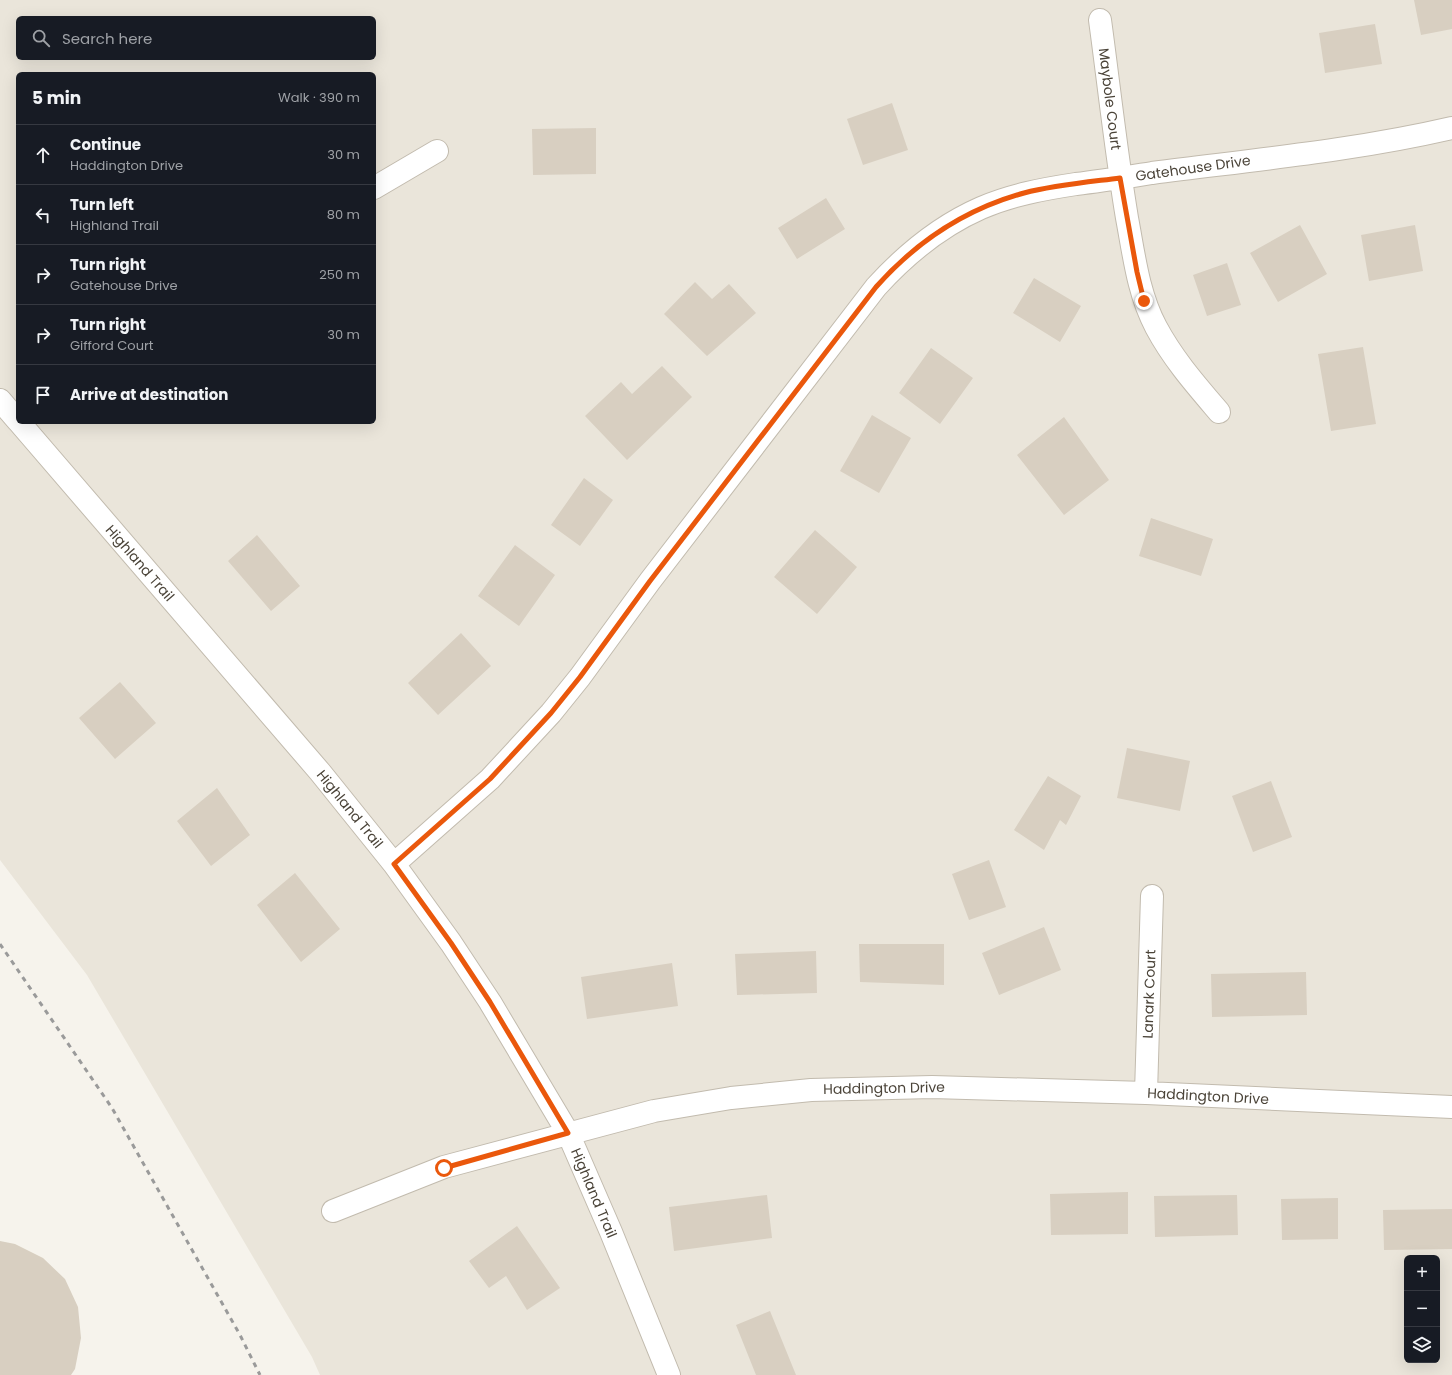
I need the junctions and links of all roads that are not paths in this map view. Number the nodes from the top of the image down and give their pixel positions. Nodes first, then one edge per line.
1 (1100, 20) dead end
2 (1452, 128) edge
3 (438, 151) dead end
4 (1120, 178) junction
5 (376, 187) edge
6 (0, 400) edge
7 (1219, 412) dead end
8 (16, 415) edge
9 (25, 424) edge
10 (394, 864) junction
11 (1152, 896) dead end
12 (1146, 1093) junction
13 (1452, 1107) edge
14 (568, 1133) junction
15 (333, 1212) dead end
16 (669, 1375) edge

1 - 4 street, Maybole Court
2 - 4 street, Gatehouse Drive
3 - 5 street
4 - 7 street, Maybole Court
4 - 10 street, Gatehouse Drive
6 - 8 street, Highland Trail
9 - 10 street, Highland Trail
10 - 14 street, Highland Trail
11 - 12 street, Lanark Court
12 - 13 street, Haddington Drive
12 - 14 street, Haddington Drive
14 - 15 street, Haddington Drive
14 - 16 street, Highland Trail

